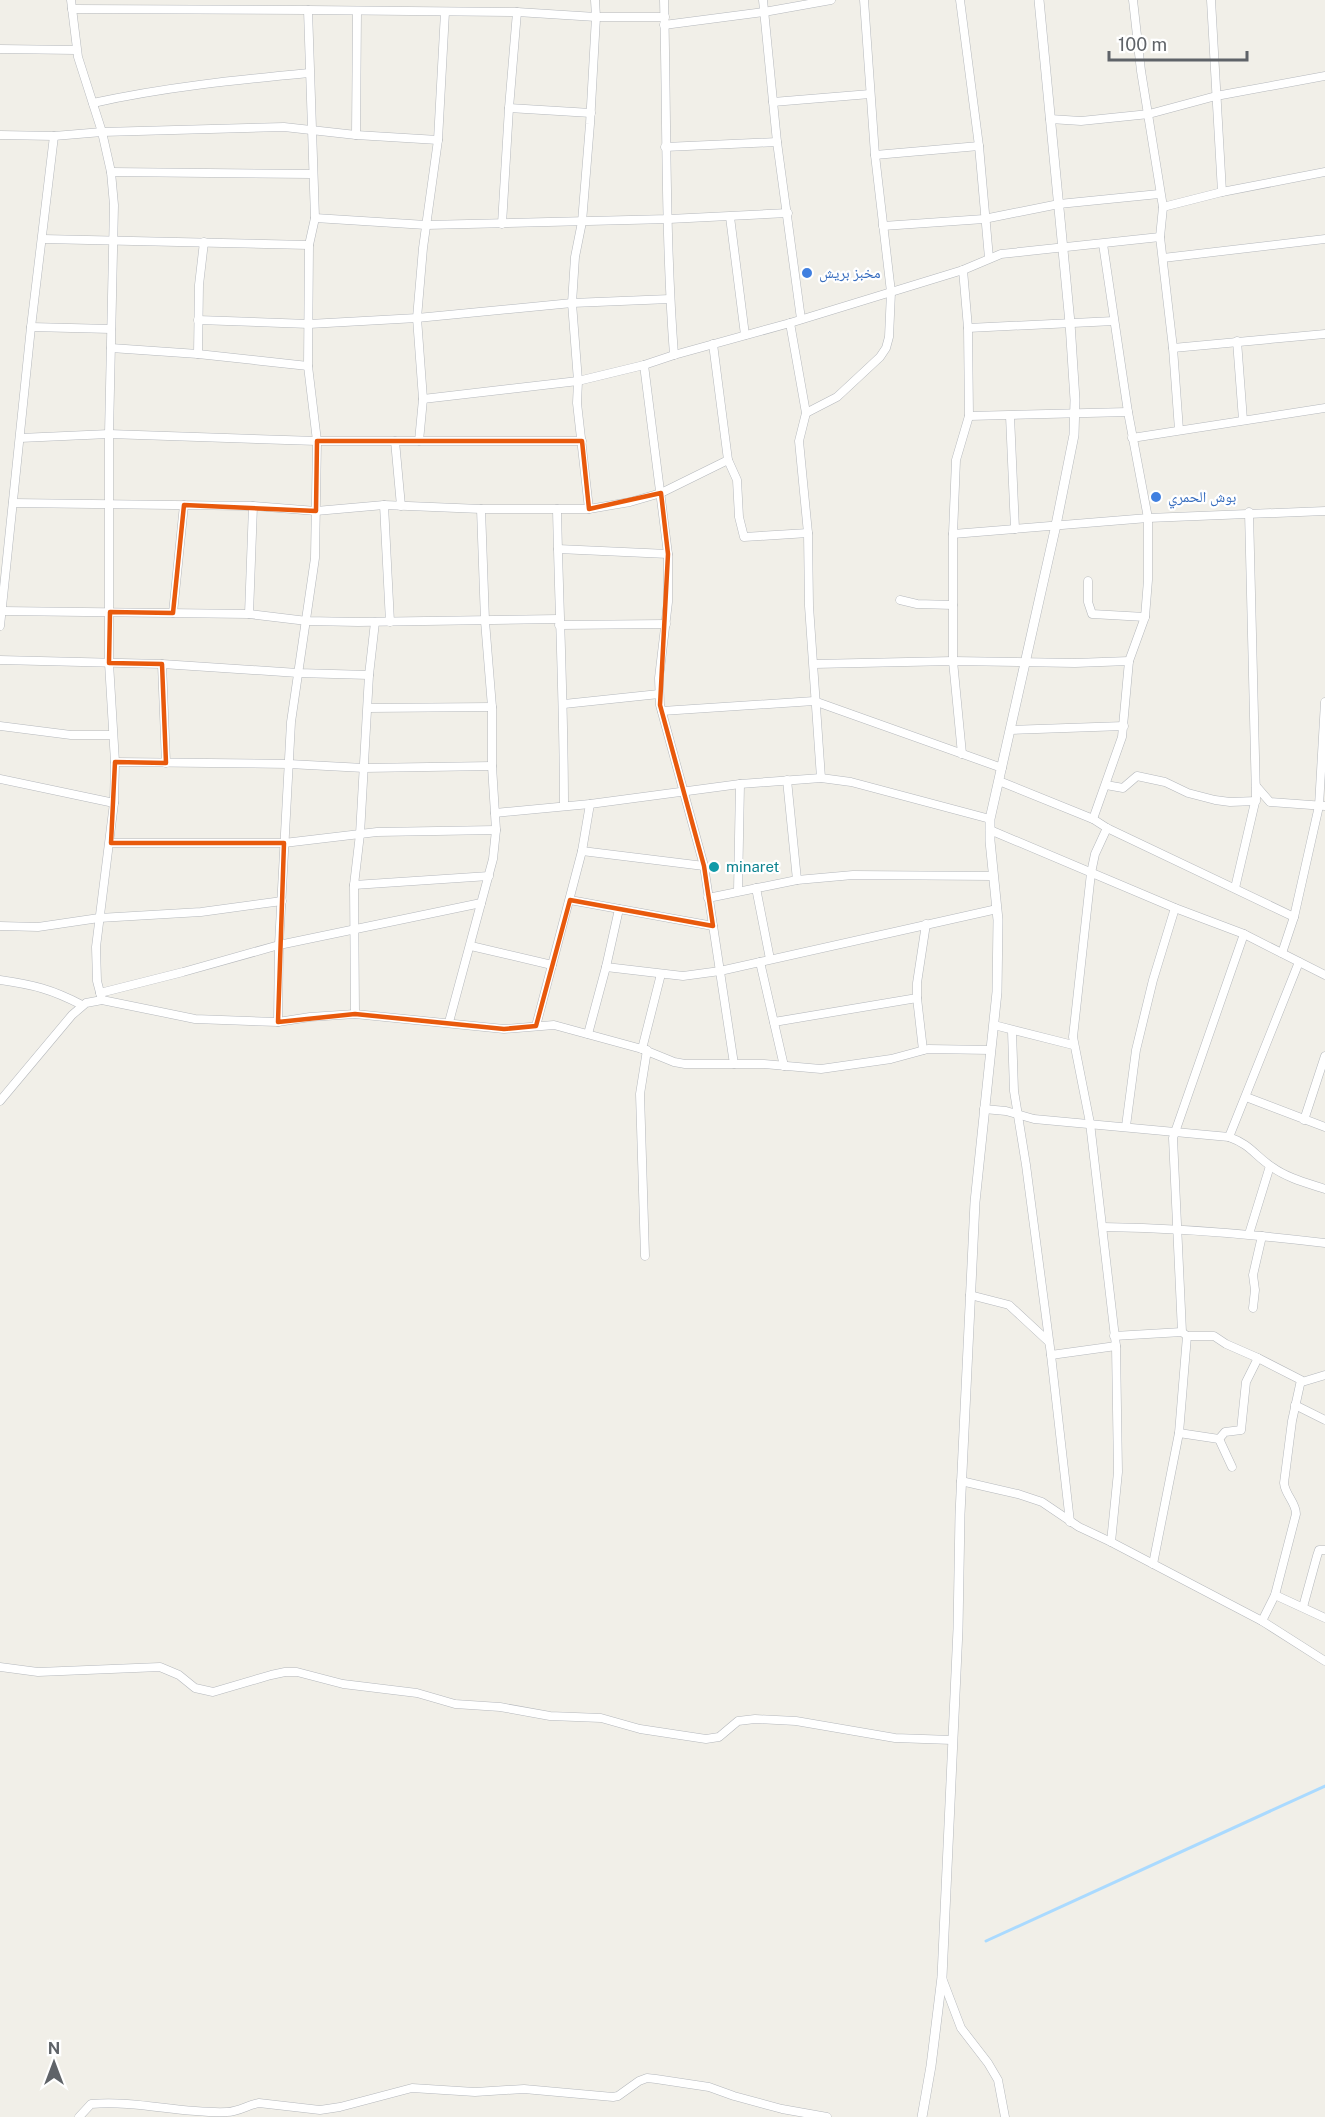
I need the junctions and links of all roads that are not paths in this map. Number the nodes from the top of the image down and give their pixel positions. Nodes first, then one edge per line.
1 (71, 0) edge
2 (261, 0) edge
3 (595, 0) edge
4 (664, 0) edge
5 (763, 0) edge
6 (831, 0) edge
7 (864, 0) edge
8 (960, 0) edge
9 (1039, 0) edge
10 (1133, 0) edge
11 (1211, 0) edge
12 (72, 9) junction
13 (262, 9) junction
14 (308, 10) junction
15 (357, 11) junction
16 (446, 12) junction
17 (517, 12) junction
18 (764, 12) junction
19 (596, 17) junction
20 (664, 21) junction
21 (0, 49) edge
22 (76, 50) junction
23 (309, 73) junction
24 (1325, 76) edge
25 (870, 94) junction
26 (1216, 96) junction
27 (773, 102) junction
28 (93, 103) junction
29 (509, 108) junction
30 (591, 113) junction
31 (1149, 114) junction
32 (1050, 119) junction
33 (310, 129) junction
34 (102, 132) junction
35 (0, 135) edge
36 (356, 135) junction
37 (54, 136) junction
38 (438, 140) junction
39 (777, 142) junction
40 (979, 146) junction
41 (665, 147) junction
42 (875, 155) junction
43 (111, 172) junction
44 (1325, 172) edge
45 (312, 174) junction
46 (1222, 192) junction
47 (1159, 194) junction
48 (1059, 204) junction
49 (1163, 207) junction
50 (788, 213) junction
51 (730, 216) junction
52 (315, 218) junction
53 (669, 219) junction
54 (984, 219) junction
55 (582, 222) junction
56 (502, 224) junction
57 (426, 225) junction
58 (883, 226) junction
59 (1160, 237) junction
60 (43, 239) junction
61 (1325, 239) edge
62 (112, 240) junction
63 (204, 242) junction
64 (1103, 244) junction
65 (309, 245) junction
66 (1063, 248) junction
67 (989, 258) junction
68 (1163, 258) junction
69 (963, 270) junction
70 (891, 292) junction
71 (670, 299) junction
72 (572, 303) junction
73 (417, 318) junction
74 (801, 319) junction
75 (198, 320) junction
76 (1114, 321) junction
77 (790, 323) junction
78 (1070, 323) junction
79 (309, 324) junction
80 (31, 327) junction
81 (968, 327) junction
82 (111, 329) junction
83 (1325, 334) edge
84 (745, 335) junction
85 (1237, 341) junction
86 (713, 344) junction
87 (111, 348) junction
88 (1173, 348) junction
89 (198, 354) junction
90 (674, 355) junction
91 (644, 365) junction
92 (308, 366) junction
93 (578, 381) junction
94 (423, 399) junction
95 (1325, 408) edge
96 (1128, 412) junction
97 (806, 413) junction
98 (1075, 413) junction
99 (969, 416) junction
100 (1010, 416) junction
101 (1243, 420) junction
102 (1179, 430) junction
103 (109, 434) junction
104 (20, 438) junction
105 (1132, 438) junction
106 (316, 441) junction
107 (395, 441) junction
108 (419, 441) junction
109 (582, 441) junction
110 (728, 460) junction
111 (661, 493) junction
112 (13, 503) junction
113 (109, 504) junction
114 (184, 505) junction
115 (384, 505) junction
116 (253, 506) junction
117 (401, 506) junction
118 (481, 509) junction
119 (557, 509) junction
120 (589, 509) junction
121 (316, 511) junction
122 (1325, 511) edge
123 (1249, 512) junction
124 (1148, 518) junction
125 (1056, 525) junction
126 (1015, 529) junction
127 (808, 533) junction
128 (953, 534) junction
129 (558, 549) junction
130 (668, 554) junction
131 (1088, 581) dead end
132 (900, 600) dead end
133 (953, 606) junction
134 (2, 611) junction
135 (110, 612) junction
136 (173, 613) junction
137 (249, 614) junction
138 (1145, 617) junction
139 (307, 621) junction
140 (485, 621) junction
141 (375, 622) junction
142 (390, 622) junction
143 (559, 622) junction
144 (666, 624) junction
145 (0, 626) edge
146 (0, 660) edge
147 (953, 661) junction
148 (1024, 662) junction
149 (1129, 662) junction
150 (109, 663) junction
151 (162, 664) junction
152 (814, 664) junction
153 (298, 673) junction
154 (369, 675) junction
155 (659, 694) junction
156 (814, 701) junction
157 (1325, 702) edge
158 (564, 704) junction
159 (492, 707) junction
160 (368, 708) junction
161 (662, 711) junction
162 (0, 726) edge
163 (1124, 726) junction
164 (1010, 730) junction
165 (112, 735) junction
166 (963, 754) junction
167 (115, 762) junction
168 (166, 763) junction
169 (289, 764) junction
170 (492, 766) junction
171 (364, 768) junction
172 (1002, 768) junction
173 (821, 778) junction
174 (0, 779) edge
175 (787, 780) junction
176 (999, 781) junction
177 (740, 784) junction
178 (1106, 785) junction
179 (1256, 786) junction
180 (684, 792) junction
181 (1256, 801) junction
182 (114, 803) junction
183 (590, 804) junction
184 (564, 806) junction
185 (1322, 806) edge
186 (495, 813) junction
187 (990, 819) junction
188 (1093, 819) junction
189 (1107, 828) junction
190 (496, 830) junction
191 (990, 830) junction
192 (360, 834) junction
193 (111, 843) junction
194 (284, 843) junction
195 (582, 851) junction
196 (704, 866) junction
197 (1091, 873) junction
198 (489, 876) junction
199 (993, 876) junction
200 (797, 880) junction
201 (354, 885) junction
202 (756, 888) junction
203 (1235, 888) junction
204 (738, 891) junction
205 (708, 898) junction
206 (570, 900) junction
207 (282, 901) junction
208 (481, 903) junction
209 (1175, 908) junction
210 (619, 909) junction
211 (997, 909) junction
212 (1294, 916) junction
213 (99, 918) junction
214 (926, 924) junction
215 (0, 926) edge
216 (713, 926) junction
217 (355, 930) junction
218 (1244, 934) junction
219 (279, 945) junction
220 (471, 946) junction
221 (1282, 953) junction
222 (770, 959) junction
223 (760, 962) junction
224 (1299, 962) junction
225 (552, 965) junction
226 (606, 967) junction
227 (720, 971) junction
228 (661, 974) junction
229 (1325, 975) edge
230 (0, 980) edge
231 (101, 996) junction
232 (917, 998) junction
233 (82, 1005) junction
234 (355, 1014) junction
235 (278, 1022) junction
236 (449, 1022) junction
237 (774, 1022) junction
238 (994, 1025) junction
239 (536, 1026) junction
240 (1012, 1031) junction
241 (588, 1034) junction
242 (1073, 1045) junction
243 (644, 1050) junction
244 (923, 1050) junction
245 (992, 1050) junction
246 (1325, 1056) edge
247 (734, 1064) junction
248 (784, 1066) junction
249 (1246, 1097) junction
250 (0, 1101) edge
251 (984, 1109) junction
252 (1017, 1115) junction
253 (1304, 1120) junction
254 (1090, 1123) junction
255 (1126, 1126) junction
256 (1325, 1127) edge
257 (1175, 1131) junction
258 (1229, 1137) junction
259 (1270, 1166) junction
260 (1325, 1189) edge
261 (1103, 1227) junction
262 (1176, 1228) junction
263 (1250, 1234) junction
264 (1262, 1236) junction
265 (1325, 1243) edge
266 (645, 1256) dead end
267 (970, 1295) junction
268 (1253, 1308) dead end
269 (1185, 1334) junction
270 (1114, 1336) junction
271 (1050, 1342) junction
272 (1116, 1346) junction
273 (1051, 1355) junction
274 (1258, 1358) junction
275 (1325, 1375) edge
276 (1302, 1382) junction
277 (1295, 1405) junction
278 (1325, 1419) edge
279 (1179, 1433) junction
280 (1219, 1439) junction
281 (1232, 1467) dead end
282 (962, 1481) junction
283 (1070, 1522) junction
284 (1111, 1542) junction
285 (1325, 1550) edge
286 (1153, 1564) junction
287 (1275, 1594) junction
288 (1303, 1607) junction
289 (1325, 1618) edge
290 (1262, 1621) junction
291 (1325, 1661) edge
292 (0, 1667) edge
293 (952, 1740) junction
294 (942, 1977) junction
295 (79, 2117) edge
296 (827, 2117) edge
297 (921, 2117) edge
298 (1005, 2117) edge

1 - 12 street
2 - 13 street
3 - 19 street
4 - 20 street
5 - 18 street
6 - 18 street
7 - 25 street
8 - 40 street
9 - 32 street
10 - 31 street
11 - 26 street
12 - 13 street
12 - 22 street
13 - 14 street
14 - 15 street
14 - 23 street
15 - 16 street
15 - 36 street
16 - 17 street
16 - 38 street
17 - 19 street
17 - 29 street
18 - 20 street
18 - 27 street
19 - 20 street
19 - 30 street
20 - 41 street
21 - 22 street
22 - 28 street
23 - 28 street
23 - 33 street
24 - 26 street
25 - 27 street
25 - 42 street
26 - 31 street
26 - 46 street
27 - 39 street
28 - 34 street
29 - 30 street
29 - 56 street
30 - 55 street
31 - 32 street
31 - 47 street
32 - 48 street
33 - 34 street
33 - 36 street
33 - 45 street
34 - 37 street
34 - 43 street
35 - 37 street
36 - 38 street
37 - 60 street
38 - 57 street
39 - 41 street
39 - 50 street
40 - 42 street
40 - 54 street
41 - 53 street
42 - 58 street
43 - 45 street
43 - 62 street
44 - 46 street
45 - 52 street
46 - 49 street
47 - 48 street
47 - 49 street
48 - 54 street
48 - 66 street
49 - 59 street
50 - 51 street
50 - 74 street
51 - 53 street
51 - 84 street
52 - 57 street
52 - 65 street
53 - 55 street
53 - 71 street
54 - 58 street
54 - 67 street
55 - 56 street
55 - 72 street
56 - 57 street
57 - 73 street
58 - 70 street
59 - 64 street
59 - 68 street
60 - 62 street
60 - 80 street
61 - 68 street
62 - 63 street
62 - 82 street
63 - 65 street
63 - 75 street
64 - 66 street
64 - 76 street
65 - 79 street
66 - 67 street
66 - 78 street
67 - 69 street
68 - 88 street
69 - 70 street
69 - 81 street
70 - 74 street
70 - 97 street
71 - 72 street
71 - 90 street
72 - 73 street
72 - 93 street
73 - 79 street
73 - 94 street
74 - 77 street
75 - 79 street
75 - 89 street
76 - 78 street
76 - 96 street
77 - 84 street
77 - 97 street
78 - 81 street
78 - 98 street
79 - 92 street
80 - 82 street
80 - 104 street
81 - 99 street
82 - 87 street
83 - 85 street
84 - 86 street
85 - 88 street
85 - 101 street
86 - 90 street
86 - 110 street
87 - 89 street
87 - 103 street
88 - 102 street
89 - 92 street
90 - 91 street
91 - 93 street
91 - 111 street
92 - 106 street
93 - 94 street
93 - 109 street
94 - 108 street
95 - 101 street
96 - 98 street
96 - 105 street
97 - 127 street
98 - 100 street
98 - 125 street
99 - 100 street
99 - 128 street
100 - 126 street
101 - 102 street
102 - 105 street
103 - 104 street
103 - 106 street
103 - 113 street
104 - 112 street
105 - 124 street
106 - 107 street
106 - 121 street
107 - 108 street
107 - 117 street
108 - 109 street
109 - 120 street
110 - 111 street
110 - 127 street
111 - 120 street
111 - 130 street
112 - 113 street
112 - 134 street
113 - 114 street
113 - 135 street
114 - 116 street
114 - 136 street
115 - 117 street
115 - 121 street
115 - 142 street
116 - 121 street
116 - 137 street
117 - 118 street
118 - 119 street
118 - 140 street
119 - 120 street
119 - 129 street
121 - 139 street
122 - 123 street
123 - 124 street
123 - 179 street
124 - 125 street
124 - 138 street
125 - 126 street
125 - 148 street
126 - 128 street
127 - 152 street
128 - 133 street
129 - 130 street
129 - 143 street
130 - 144 street
131 - 138 street
132 - 133 street
133 - 147 street
134 - 135 street
134 - 145 street
135 - 136 street
135 - 150 street
136 - 137 street
137 - 139 street
138 - 149 street
139 - 141 street
139 - 153 street
140 - 142 street
140 - 143 street
140 - 159 street
141 - 142 street
141 - 154 street
143 - 144 street
143 - 158 street
144 - 155 street
146 - 150 street
147 - 148 street
147 - 152 street
147 - 166 street
148 - 149 street
148 - 164 street
149 - 163 street
150 - 151 street
150 - 165 street
151 - 153 street
151 - 168 street
152 - 156 street
153 - 154 street
153 - 169 street
154 - 160 street
155 - 158 street
155 - 161 street
156 - 161 street
156 - 166 street
156 - 173 street
157 - 185 street
158 - 184 street
159 - 160 street
159 - 170 street
160 - 171 street
161 - 180 street
162 - 165 street
163 - 164 street
163 - 178 street
164 - 172 street
165 - 167 street
166 - 172 street
167 - 168 street
167 - 182 street
168 - 169 street
169 - 171 street
169 - 194 street
170 - 171 street
170 - 186 street
171 - 192 street
172 - 176 street
173 - 175 street
173 - 187 street
174 - 182 street
175 - 177 street
175 - 200 street
176 - 187 street
176 - 188 street
177 - 180 street
177 - 204 street
178 - 181 street
178 - 188 street
179 - 181 street
179 - 185 street
180 - 183 street
180 - 196 street
181 - 203 street
182 - 193 street
183 - 184 street
183 - 195 street
184 - 186 street
185 - 212 street
186 - 190 street
187 - 191 street
188 - 189 street
189 - 197 street
189 - 203 street
190 - 192 street
190 - 198 street
191 - 197 street
191 - 199 street
192 - 194 street
192 - 201 street
193 - 194 street
193 - 213 street
194 - 207 street
195 - 196 street
195 - 206 street
196 - 205 street
197 - 209 street
197 - 242 street
198 - 201 street
198 - 208 street
199 - 200 street
199 - 211 street
200 - 202 street
201 - 217 street
202 - 204 street
202 - 222 street
203 - 212 street
204 - 205 street
205 - 216 street
206 - 210 street
206 - 225 street
207 - 213 street
207 - 219 street
208 - 217 street
208 - 220 street
209 - 218 street
209 - 255 street
210 - 216 street
210 - 226 street
211 - 214 street
211 - 238 street
212 - 221 street
213 - 215 street
213 - 231 street
214 - 222 street
214 - 232 street
216 - 227 street
217 - 219 street
217 - 234 street
218 - 221 street
218 - 257 street
219 - 231 street
219 - 235 street
220 - 225 street
220 - 236 street
221 - 224 street
222 - 223 street
223 - 227 street
223 - 237 street
224 - 229 street
224 - 249 street
225 - 239 street
226 - 228 street
226 - 241 street
227 - 228 street
227 - 247 street
228 - 243 street
230 - 233 street
231 - 233 street
231 - 235 street
232 - 237 street
232 - 244 street
233 - 250 street
234 - 235 street
234 - 236 street
236 - 239 street
237 - 248 street
238 - 240 street
238 - 245 street
239 - 241 street
240 - 242 street
240 - 252 street
241 - 243 street
242 - 254 street
243 - 247 street
243 - 266 street
244 - 245 street
244 - 248 street
245 - 251 street
246 - 253 street
247 - 248 street
249 - 253 street
249 - 258 street
251 - 252 street
251 - 267 street
252 - 254 street
252 - 271 street
253 - 256 street
254 - 255 street
254 - 261 street
255 - 257 street
257 - 258 street
257 - 262 street
258 - 259 street
259 - 260 street
259 - 263 street
261 - 262 street
261 - 270 street
262 - 263 street
262 - 269 street
263 - 264 street
264 - 265 street
264 - 268 street
267 - 271 street
267 - 282 street
269 - 270 street
269 - 274 street
269 - 279 street
270 - 272 street
271 - 273 street
272 - 273 street
272 - 284 street
273 - 283 street
274 - 276 street
274 - 280 street
275 - 276 street
276 - 277 street
277 - 278 street
277 - 287 street
279 - 280 street
279 - 286 street
280 - 281 street
282 - 283 street
282 - 293 street
283 - 284 street
284 - 286 street
285 - 288 street
286 - 290 street
287 - 288 street
287 - 290 street
288 - 289 street
290 - 291 street
292 - 293 street
293 - 294 street
294 - 297 street
294 - 298 street
295 - 296 street

